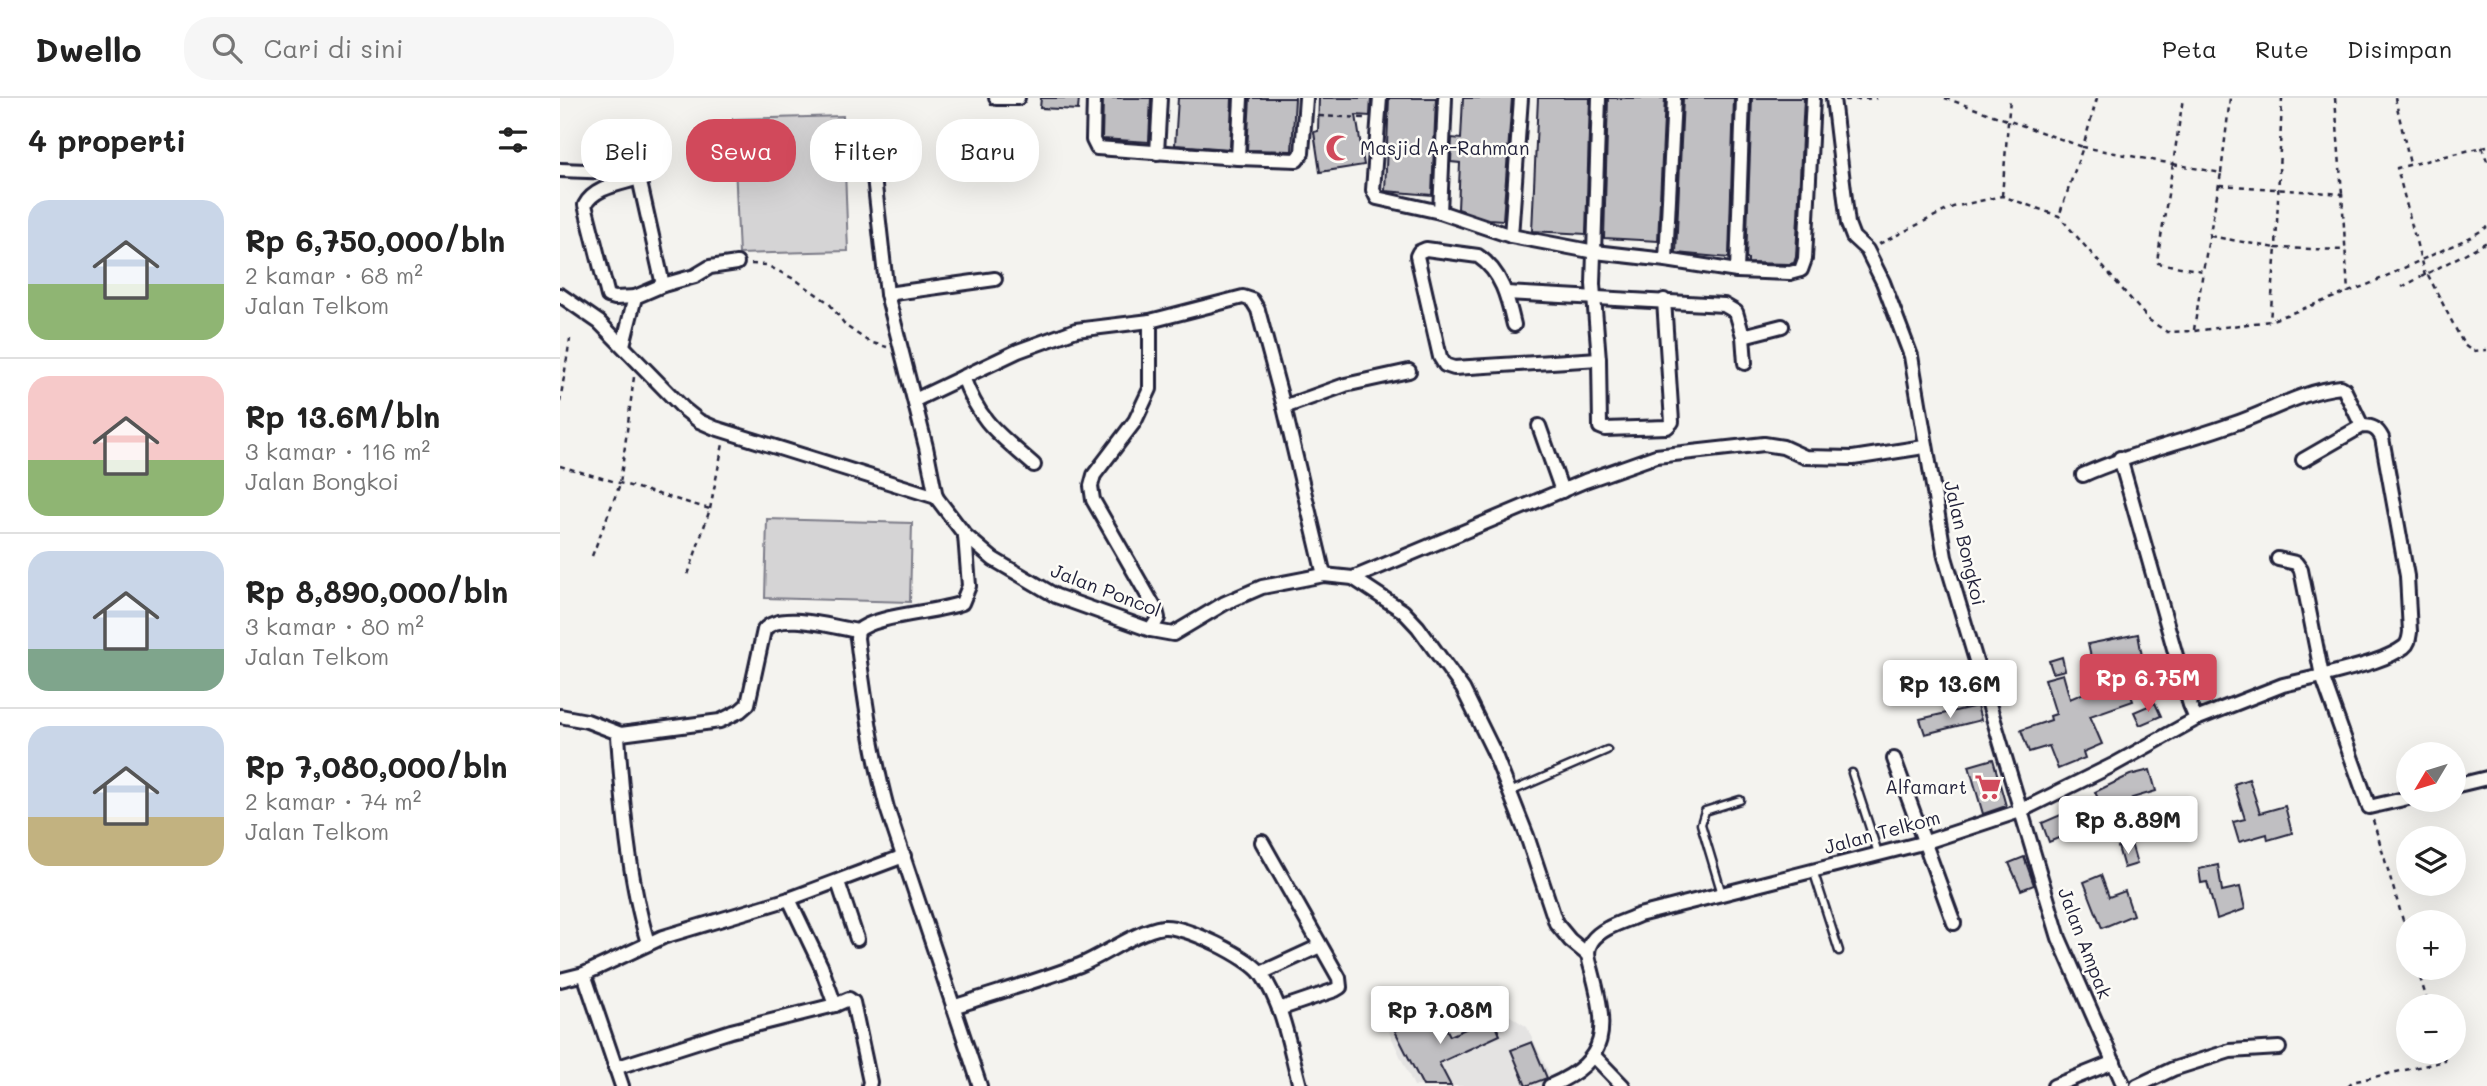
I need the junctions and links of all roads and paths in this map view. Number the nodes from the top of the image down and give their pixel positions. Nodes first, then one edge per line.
1 (996, 98) edge
2 (1018, 98) edge
3 (1094, 98) edge
4 (1160, 98) edge
5 (1241, 98) edge
6 (1306, 98) edge
7 (1380, 98) edge
8 (1445, 98) edge
9 (1521, 98) edge
10 (1599, 98) edge
11 (1674, 98) edge
12 (1743, 98) edge
13 (1813, 98) edge
14 (1877, 98) edge
15 (1945, 98) edge
16 (2010, 98) edge
17 (2097, 98) edge
18 (2183, 98) edge
19 (2230, 98) edge
20 (2282, 98) edge
21 (2335, 98) edge
22 (2395, 98) edge
23 (1833, 99) edge
24 (1305, 116) junction
25 (1379, 118) junction
26 (2008, 119) junction
27 (2487, 146) edge
28 (2083, 147) junction
29 (2482, 148) junction
30 (1157, 153) junction
31 (1238, 158) junction
32 (2487, 161) edge
33 (2173, 164) junction
34 (2410, 164) junction
35 (560, 170) edge
36 (581, 171) edge
37 (2221, 173) junction
38 (627, 182) edge
39 (640, 182) edge
40 (875, 182) edge
41 (2219, 185) junction
42 (2278, 191) junction
43 (2342, 194) junction
44 (2002, 196) junction
45 (1440, 212) junction
46 (2059, 216) junction
47 (2487, 227) edge
48 (1511, 236) junction
49 (2210, 236) junction
50 (2487, 242) edge
51 (2276, 248) junction
52 (1867, 250) junction
53 (2346, 250) junction
54 (1594, 256) junction
55 (1667, 260) junction
56 (2421, 260) junction
57 (737, 263) joint
58 (1737, 271) junction
59 (2203, 271) junction
60 (2427, 276) junction
61 (995, 279) dead end
62 (663, 285) junction
63 (2402, 287) dead end
64 (1593, 291) junction
65 (1506, 293) junction
66 (2348, 293) junction
67 (887, 294) junction
68 (560, 295) edge
69 (635, 297) junction
70 (1664, 300) junction
71 (1150, 321) junction
72 (2270, 321) junction
73 (1514, 325) dead end
74 (1782, 326) dead end
75 (2194, 331) junction
76 (1743, 336) junction
77 (570, 339) dead end
78 (623, 345) junction
79 (2487, 350) edge
80 (900, 351) junction
81 (1599, 359) junction
82 (638, 360) junction
83 (1745, 363) dead end
84 (1409, 371) dead end
85 (963, 377) junction
86 (915, 400) junction
87 (560, 402) edge
88 (1284, 407) junction
89 (1539, 426) dead end
90 (2362, 426) junction
91 (725, 430) junction
92 (1924, 447) junction
93 (2120, 458) junction
94 (2303, 460) dead end
95 (560, 466) edge
96 (1034, 466) dead end
97 (2083, 475) dead end
98 (620, 484) junction
99 (1562, 491) junction
100 (936, 497) junction
101 (710, 509) junction
102 (965, 535) junction
103 (592, 556) dead end
104 (2278, 559) dead end
105 (1324, 575) junction
106 (687, 578) dead end
107 (1353, 578) junction
108 (1152, 630) junction
109 (858, 631) junction
110 (2322, 676) junction
111 (560, 716) edge
112 (2196, 719) junction
113 (621, 734) junction
114 (1607, 750) dead end
115 (1894, 759) dead end
116 (1852, 773) dead end
117 (2487, 778) edge
118 (2466, 783) edge
119 (1510, 792) junction
120 (1740, 800) dead end
121 (2396, 801) edge
122 (2369, 807) junction
123 (2020, 811) junction
124 (1262, 842) dead end
125 (1926, 842) junction
126 (1878, 853) junction
127 (904, 856) junction
128 (1813, 870) junction
129 (838, 882) junction
130 (1722, 894) junction
131 (789, 899) junction
132 (2400, 910) edge
133 (1954, 923) dead end
134 (857, 939) dead end
135 (648, 943) junction
136 (1320, 946) junction
137 (1839, 951) dead end
138 (1587, 954) junction
139 (1261, 973) junction
140 (584, 974) junction
141 (560, 980) edge
142 (835, 1005) junction
143 (953, 1007) junction
144 (1279, 1009) junction
145 (2279, 1048) dead end
146 (1594, 1056) junction
147 (2114, 1062) junction
148 (2432, 1064) edge
149 (615, 1068) junction
150 (622, 1086) edge
151 (869, 1086) edge
152 (980, 1086) edge
153 (1300, 1086) edge
154 (1550, 1086) edge
155 (1623, 1086) edge
156 (2054, 1086) edge
157 (2124, 1086) edge
158 (2137, 1086) edge
159 (2348, 1086) edge

1 - 2 street
3 - 30 street
4 - 30 street
5 - 31 street
6 - 24 street
7 - 25 street
8 - 45 street
9 - 48 street
10 - 54 street
11 - 55 street
12 - 58 street
13 - 58 street
14 - 23 path
15 - 26 path
16 - 26 path
17 - 28 path
18 - 33 path
19 - 37 path
20 - 42 path
21 - 43 path
22 - 34 path
23 - 52 street, Jalan Bongkoi
24 - 25 path
24 - 31 street
25 - 45 street
26 - 28 path
26 - 44 path
27 - 29 path
28 - 33 path
28 - 46 path
29 - 32 path
29 - 34 path
30 - 31 street
33 - 37 path
33 - 59 path
34 - 56 path
35 - 36 street
37 - 41 path
38 - 69 street
39 - 62 street
40 - 67 street
41 - 42 path
41 - 49 path
42 - 43 path
42 - 51 path
43 - 53 path
44 - 46 path
44 - 52 path
45 - 48 street
46 - 75 path
47 - 56 path
48 - 54 street
49 - 51 path
49 - 59 path
50 - 60 path
51 - 53 path
51 - 72 path
52 - 92 street, Jalan Bongkoi
53 - 66 path
54 - 55 street
54 - 64 street
55 - 58 street
56 - 60 path
56 - 66 path
57 - 62 street
57 - 80 path
59 - 75 path
60 - 63 path
60 - 79 path
61 - 67 street
62 - 69 street
64 - 65 street
64 - 70 street
64 - 81 street
65 - 73 street
65 - 81 street
66 - 72 path
67 - 80 street
68 - 78 street
69 - 78 street
70 - 76 street
70 - 81 street
71 - 85 street
71 - 88 street
71 - 108 street
72 - 75 path
74 - 76 street
76 - 83 street
77 - 87 path
78 - 82 street
80 - 86 street
82 - 91 street
82 - 98 path
84 - 88 street
85 - 86 street
85 - 96 street
86 - 100 street
88 - 105 street
89 - 99 street
90 - 93 street
90 - 94 street
90 - 110 street, Jalan Telkom
91 - 100 street
91 - 101 path
92 - 99 street
92 - 123 street, Jalan Bongkoi
93 - 97 street
93 - 112 street
95 - 98 path
98 - 101 path
98 - 103 path
99 - 107 street
100 - 102 street, Jalan Poncol
101 - 106 path
102 - 108 street, Jalan Poncol
102 - 109 street
104 - 110 street
105 - 107 street, Jalan Poncol
105 - 108 street, Jalan Poncol
107 - 119 street, Jalan Poncol
109 - 113 street
109 - 127 street
110 - 112 street, Jalan Telkom
110 - 122 street
111 - 113 street
112 - 123 street, Jalan Telkom
113 - 135 street
114 - 119 lane
115 - 125 street
116 - 126 lane
117 - 118 street
119 - 138 street, Jalan Poncol
120 - 130 lane
121 - 122 street
122 - 132 path
123 - 125 street, Jalan Telkom
123 - 147 street, Jalan Ampak
124 - 136 street
125 - 126 street, Jalan Telkom
125 - 133 street
126 - 128 street, Jalan Telkom
127 - 129 street
127 - 143 street
128 - 130 street, Jalan Telkom
128 - 137 lane
129 - 131 street
129 - 134 street
130 - 138 street, Jalan Telkom
131 - 135 street
131 - 142 street
135 - 140 street
136 - 139 street
136 - 144 street
138 - 146 street
139 - 143 street
139 - 144 street
140 - 141 street
140 - 149 street
142 - 149 street
142 - 151 street
143 - 152 street
144 - 153 street
145 - 158 street
146 - 154 street
146 - 155 street
147 - 156 street
147 - 157 street, Jalan Ampak
148 - 159 path
149 - 150 street

